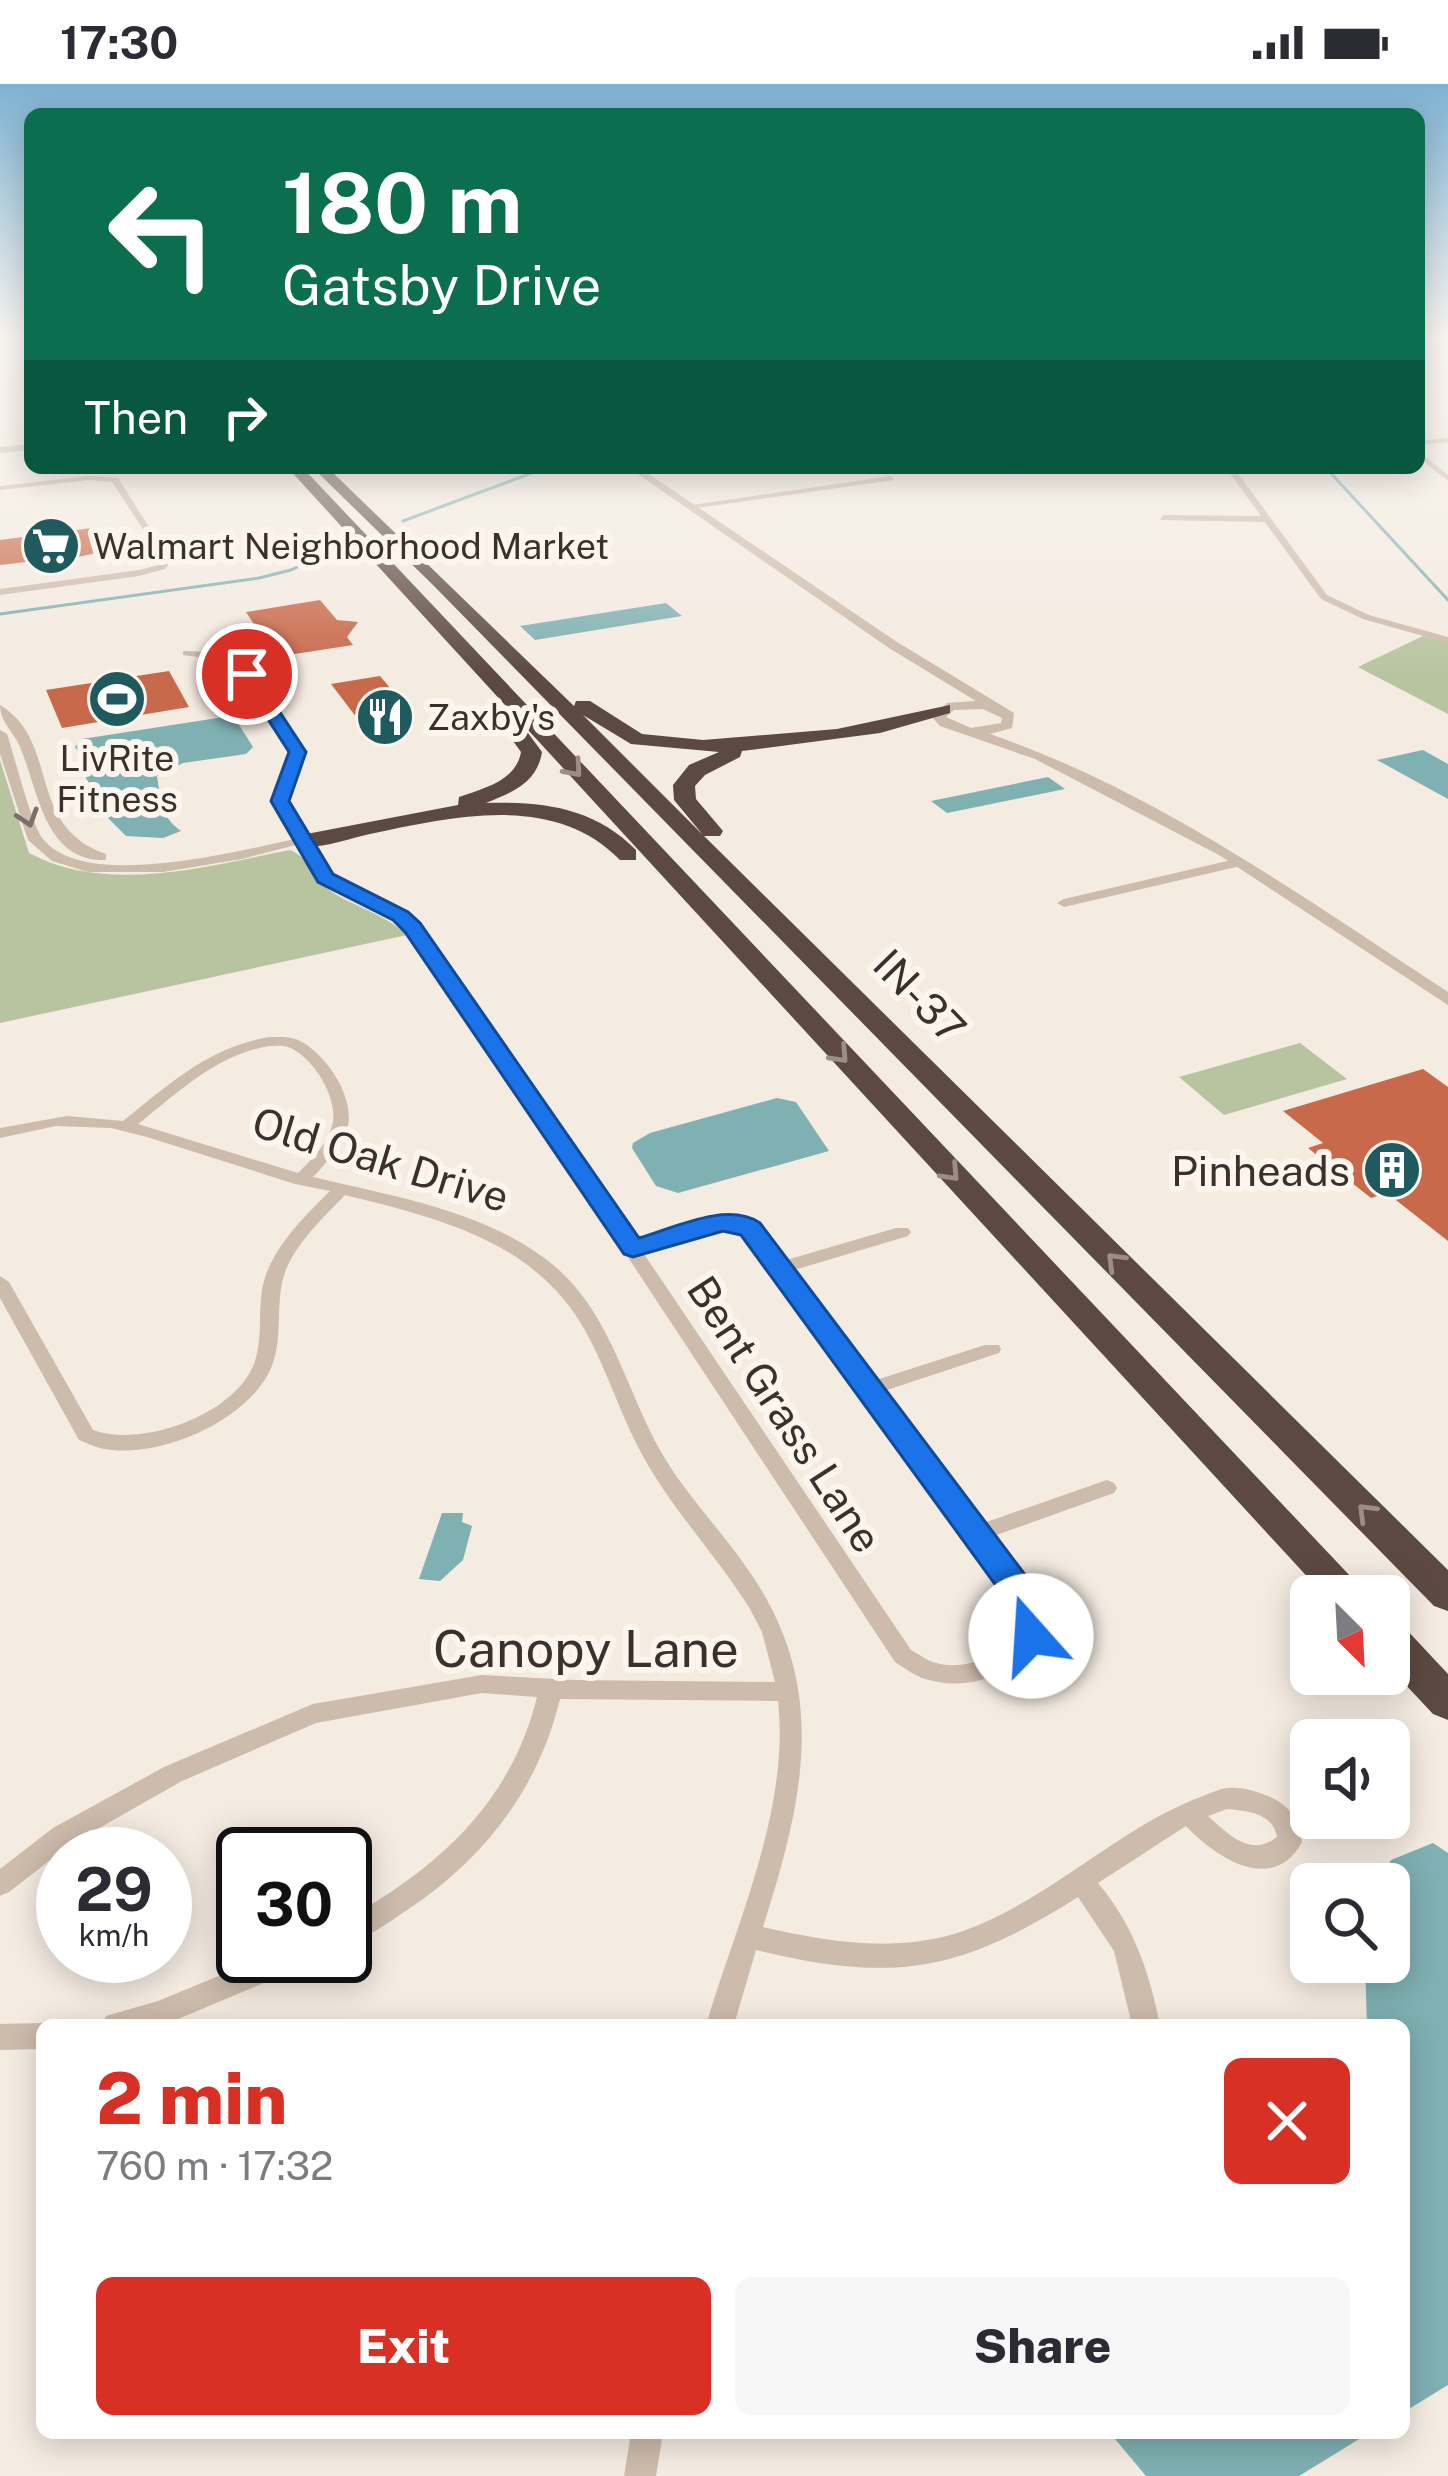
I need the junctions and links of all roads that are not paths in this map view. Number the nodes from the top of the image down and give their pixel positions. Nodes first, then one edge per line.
1 (1425, 459) edge
2 (75, 474) edge
3 (279, 474) edge
4 (301, 474) edge
5 (326, 474) edge
6 (347, 474) edge
7 (643, 474) edge
8 (1234, 474) edge
9 (891, 478) dead end
10 (78, 479) junction
11 (1448, 479) edge
12 (0, 488) edge
13 (689, 506) junction
14 (1162, 518) dead end
15 (1267, 519) junction
16 (416, 557) junction
17 (396, 575) junction
18 (442, 584) junction
19 (0, 592) edge
20 (440, 620) junction
21 (1448, 640) edge
22 (893, 645) junction
23 (187, 653) dead end
24 (996, 708) junction
25 (0, 709) edge
26 (954, 719) junction
27 (1010, 720) junction
28 (0, 734) edge
29 (1113, 795) junction
30 (301, 837) junction
31 (92, 861) junction
32 (1240, 862) junction
33 (1064, 903) dead end
34 (824, 966) junction
35 (776, 988) junction
36 (1448, 1000) edge
37 (124, 1127) junction
38 (0, 1133) edge
39 (301, 1180) junction
40 (339, 1191) junction
41 (902, 1232) dead end
42 (633, 1248) junction
43 (781, 1268) junction
44 (0, 1282) edge
45 (992, 1349) dead end
46 (869, 1389) junction
47 (1107, 1488) dead end
48 (977, 1534) junction
49 (1329, 1575) edge
50 (1448, 1595) edge
51 (1410, 1661) edge
52 (551, 1689) junction
53 (788, 1692) junction
54 (1448, 1702) edge
55 (1189, 1812) dead end
56 (1081, 1881) junction
57 (0, 1884) edge
58 (372, 1918) edge
59 (746, 1935) junction
60 (233, 1983) edge
61 (139, 2019) edge
62 (722, 2019) edge
63 (1145, 2019) edge
64 (0, 2036) edge
65 (36, 2036) edge
66 (646, 2439) edge
67 (640, 2476) edge

1 - 11 street
2 - 10 street
3 - 17 highway
4 - 17 highway
5 - 16 highway, IN-37
6 - 16 highway
7 - 13 street
8 - 15 street
9 - 13 street
10 - 12 street
10 - 19 street
13 - 22 street
14 - 15 street
15 - 21 street
16 - 18 highway, IN-37
17 - 20 highway
18 - 26 highway
18 - 34 highway, IN-37
20 - 30 highway
20 -> 35 highway
22 - 24 street
22 - 26 street
23 - 30 street, Bent Grass Lane
24 - 26 street
24 - 27 street
25 - 31 street
26 - 27 street
26 - 29 street
26 - 34 highway
27 - 29 street
28 -> 31 street
29 - 32 street
30 - 31 street
30 - 35 highway
30 - 42 street, Bent Grass Lane
32 - 33 street
32 - 36 street
50 -> 34 highway, IN-37
35 -> 49 highway
37 - 38 street, Old Oak Drive
37 - 39 street, Old Oak Drive
37 - 39 street
39 - 40 street, Old Oak Drive
40 - 44 street
40 - 53 street, Old Oak Drive
41 - 43 street
42 - 43 street
42 - 48 street, Bent Grass Lane
43 - 46 street
45 - 46 street
46 - 48 street
47 - 48 street
51 - 54 highway
52 - 53 street, Canopy Lane
52 - 57 street, Canopy Lane
52 - 58 street
53 - 59 street, Old Oak Drive
55 - 56 street
56 - 59 street
56 - 63 street
59 - 62 street, Old Oak Drive
60 - 61 street
64 - 65 street
66 - 67 street

